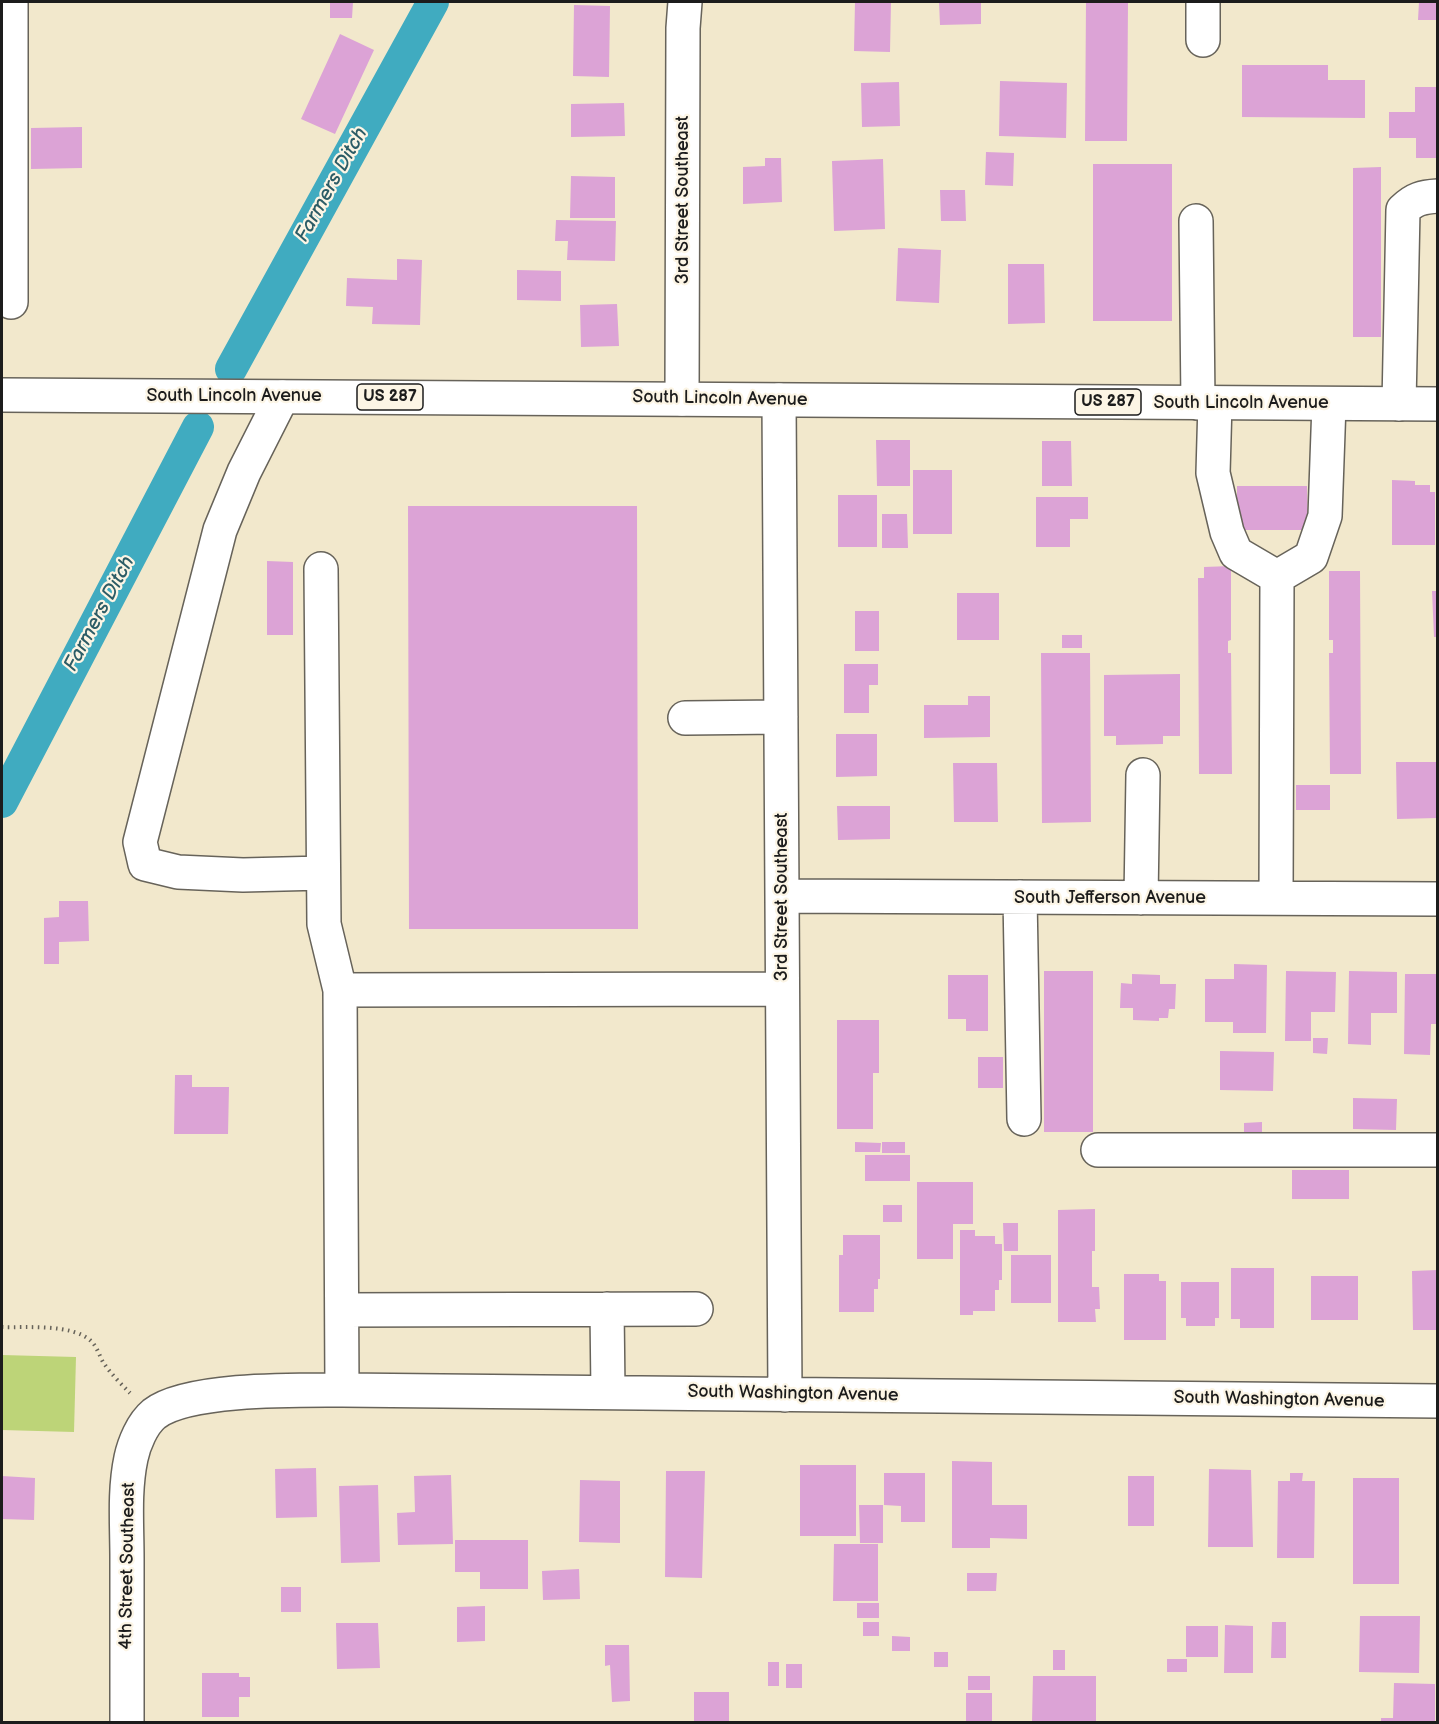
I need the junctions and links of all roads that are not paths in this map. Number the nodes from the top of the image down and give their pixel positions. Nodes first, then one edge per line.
1 (11, 2) edge
2 (685, 2) edge
3 (1203, 2) edge
4 (1203, 40) dead end
5 (6, 168) edge
6 (1437, 196) edge
7 (1196, 221) dead end
8 (11, 302) dead end
9 (2, 395) edge
10 (282, 397) junction
11 (682, 399) junction
12 (779, 400) junction
13 (1206, 403) junction
14 (1329, 404) junction
15 (1399, 404) junction
16 (1437, 404) edge
17 (321, 569) dead end
18 (1277, 577) junction
19 (781, 717) junction
20 (685, 718) dead end
21 (1143, 775) dead end
22 (323, 873) junction
23 (782, 896) junction
24 (1020, 897) junction
25 (1141, 898) junction
26 (1276, 898) junction
27 (1437, 899) edge
28 (783, 989) junction
29 (340, 990) junction
30 (1024, 1119) dead end
31 (1098, 1150) dead end
32 (1437, 1150) edge
33 (608, 1309) junction
34 (696, 1309) dead end
35 (342, 1310) junction
36 (342, 1390) junction
37 (608, 1392) junction
38 (785, 1395) junction
39 (1437, 1401) edge
40 (153, 1415) joint
41 (127, 1722) edge

1 - 5 main road
2 - 11 main road, 3rd Street Southeast
3 - 4 main road
5 - 8 main road
6 - 15 main road
7 - 13 main road
9 - 10 main road, South Lincoln Avenue / US 287
10 - 11 main road, South Lincoln Avenue / US 287
10 - 22 main road
11 - 12 main road, South Lincoln Avenue / US 287
12 - 13 main road, South Lincoln Avenue / US 287
12 - 19 main road, 3rd Street Southeast
13 - 14 main road, South Lincoln Avenue / US 287
13 - 18 main road
14 - 15 main road, South Lincoln Avenue / US 287
14 - 18 main road
15 - 16 main road, South Lincoln Avenue / US 287
17 - 22 main road
18 - 26 main road
19 - 20 main road
19 - 23 main road, 3rd Street Southeast
21 - 25 main road
22 - 29 main road
23 - 24 main road, South Jefferson Avenue
23 - 28 main road, 3rd Street Southeast
24 - 25 main road, South Jefferson Avenue
24 - 30 main road
25 - 26 main road, South Jefferson Avenue
26 - 27 main road, South Jefferson Avenue
28 - 29 main road
28 - 38 main road, 3rd Street Southeast
29 - 35 main road
31 - 32 main road
33 - 34 main road
33 - 35 main road
33 - 37 main road
35 - 36 main road
36 - 37 main road, South Washington Avenue
36 - 40 main road, South Washington Avenue
37 - 38 main road, South Washington Avenue
38 - 39 main road, South Washington Avenue
40 - 41 main road, 4th Street Southeast

